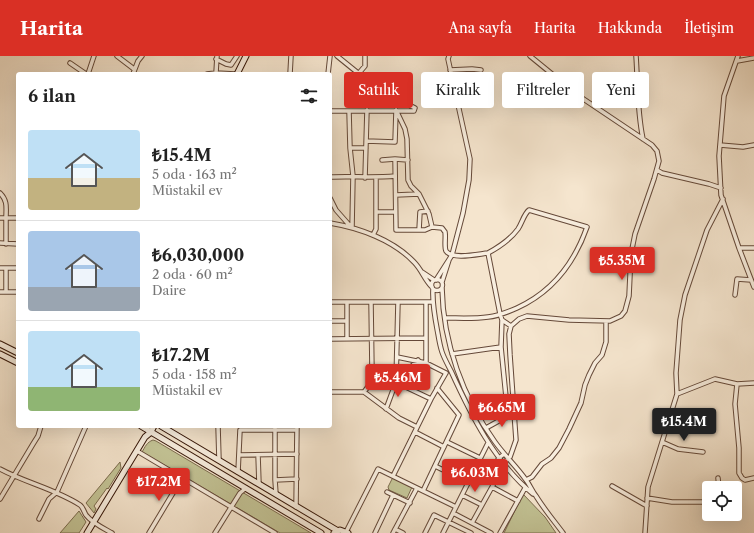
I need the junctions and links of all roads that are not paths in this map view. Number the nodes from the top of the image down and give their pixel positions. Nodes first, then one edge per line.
1 (94, 56) edge
2 (117, 56) edge
3 (142, 56) edge
4 (237, 56) edge
5 (246, 56) edge
6 (291, 56) edge
7 (330, 56) edge
8 (337, 56) edge
9 (365, 56) edge
10 (448, 56) edge
11 (530, 56) edge
12 (636, 56) edge
13 (738, 56) edge
14 (217, 58) edge
15 (754, 58) edge
16 (736, 61) junction
17 (70, 63) dead end
18 (134, 69) junction
19 (450, 70) junction
20 (481, 70) dead end
21 (84, 72) edge
22 (88, 72) edge
23 (133, 72) edge
24 (216, 72) edge
25 (237, 72) edge
26 (290, 72) edge
27 (328, 72) edge
28 (358, 72) edge
29 (360, 72) edge
30 (413, 107) edge
31 (349, 110) junction
32 (367, 110) junction
33 (396, 110) junction
34 (332, 111) edge
35 (643, 139) junction
36 (366, 141) junction
37 (720, 145) junction
38 (754, 145) edge
39 (350, 148) junction
40 (366, 148) junction
41 (382, 160) dead end
42 (396, 160) junction
43 (408, 160) junction
44 (657, 170) junction
45 (332, 176) edge
46 (353, 176) junction
47 (395, 176) junction
48 (365, 178) junction
49 (376, 178) junction
50 (721, 188) junction
51 (0, 193) edge
52 (419, 194) junction
53 (396, 195) junction
54 (723, 199) junction
55 (332, 202) edge
56 (428, 211) junction
57 (376, 212) junction
58 (395, 212) junction
59 (0, 218) edge
60 (6, 218) junction
61 (16, 218) edge
62 (332, 223) edge
63 (432, 227) junction
64 (352, 228) junction
65 (419, 230) junction
66 (373, 235) junction
67 (0, 244) edge
68 (6, 244) junction
69 (16, 244) edge
70 (739, 248) junction
71 (754, 248) edge
72 (488, 253) junction
73 (451, 257) junction
74 (0, 268) edge
75 (6, 268) junction
76 (16, 268) edge
77 (422, 271) junction
78 (435, 280) junction
79 (751, 280) junction
80 (442, 282) junction
81 (754, 287) edge
82 (433, 288) junction
83 (442, 288) junction
84 (0, 292) edge
85 (6, 292) junction
86 (16, 292) edge
87 (734, 295) dead end
88 (332, 302) edge
89 (347, 302) junction
90 (371, 302) junction
91 (398, 302) junction
92 (426, 302) junction
93 (432, 302) junction
94 (500, 314) junction
95 (445, 318) junction
96 (502, 320) junction
97 (332, 321) edge
98 (347, 321) junction
99 (606, 321) junction
100 (511, 326) junction
101 (347, 338) junction
102 (371, 338) junction
103 (426, 338) junction
104 (332, 339) edge
105 (397, 339) junction
106 (0, 344) edge
107 (501, 347) junction
108 (16, 352) edge
109 (0, 354) edge
110 (452, 354) junction
111 (397, 357) junction
112 (418, 360) junction
113 (16, 362) edge
114 (426, 363) junction
115 (372, 371) junction
116 (451, 372) junction
117 (446, 373) junction
118 (396, 382) junction
119 (754, 383) edge
120 (737, 384) junction
121 (437, 388) junction
122 (332, 392) edge
123 (364, 392) junction
124 (677, 394) junction
125 (431, 399) junction
126 (386, 409) junction
127 (515, 416) junction
128 (508, 417) junction
129 (417, 427) junction
130 (40, 428) edge
131 (85, 428) edge
132 (146, 428) edge
133 (164, 428) edge
134 (218, 428) edge
135 (258, 428) edge
136 (275, 428) edge
137 (297, 428) edge
138 (486, 428) junction
139 (415, 432) junction
140 (447, 442) junction
141 (662, 442) junction
142 (488, 443) junction
143 (444, 447) junction
144 (137, 451) junction
145 (703, 452) dead end
146 (297, 454) junction
147 (504, 454) junction
148 (239, 455) junction
149 (258, 455) junction
150 (275, 455) junction
151 (480, 458) junction
152 (499, 458) junction
153 (508, 458) junction
154 (219, 460) junction
155 (503, 463) junction
156 (434, 466) junction
157 (0, 469) edge
158 (238, 472) junction
159 (14, 476) junction
160 (393, 476) junction
161 (182, 478) junction
162 (754, 478) edge
163 (297, 479) junction
164 (275, 480) junction
165 (526, 480) junction
166 (468, 482) junction
167 (259, 484) junction
168 (612, 486) dead end
169 (492, 487) junction
170 (246, 488) junction
171 (417, 488) junction
172 (525, 488) junction
173 (423, 491) junction
174 (57, 492) junction
175 (387, 492) dead end
176 (276, 494) junction
177 (393, 495) junction
178 (462, 495) junction
179 (536, 496) junction
180 (647, 498) junction
181 (0, 499) edge
182 (518, 501) junction
183 (702, 502) edge
184 (410, 503) junction
185 (482, 505) junction
186 (647, 506) junction
187 (232, 507) junction
188 (296, 507) junction
189 (456, 507) junction
190 (453, 513) junction
191 (39, 519) dead end
192 (93, 522) junction
193 (448, 522) junction
194 (472, 523) junction
195 (463, 529) junction
196 (394, 531) edge
197 (336, 532) edge
198 (347, 532) edge
199 (87, 533) edge
200 (112, 533) edge
201 (149, 533) edge
202 (215, 533) edge
203 (275, 533) edge
204 (321, 533) edge
205 (375, 533) edge
206 (403, 533) edge
207 (425, 533) edge
208 (443, 533) edge
209 (461, 533) edge
210 (471, 533) edge
211 (491, 533) edge
212 (500, 533) edge
213 (563, 533) edge
214 (645, 533) edge

1 - 22 street
2 - 18 street
3 - 18 street
4 - 14 street
5 - 25 street
6 - 26 street
7 - 27 street
8 - 28 street
9 - 29 street
10 - 19 street
11 - 35 street
12 - 35 street
13 - 16 street
14 - 24 street
15 - 16 street
16 - 37 street
17 - 21 street
18 - 23 street
19 - 20 street
19 - 73 street
30 - 33 street
31 - 32 street
31 - 34 street
31 - 39 street
32 - 33 street
32 - 36 street
33 - 36 street
33 - 43 street
35 - 44 street
36 - 40 street
37 - 38 street
37 - 50 street
39 - 40 street
39 - 46 street
40 - 48 street
41 - 42 street
42 - 43 street
42 - 47 street
43 - 52 street
44 - 50 street
44 - 99 street
45 - 46 street
46 - 48 street
46 - 64 street
47 - 49 street
47 - 53 street
48 - 49 street
49 - 57 street
50 - 54 street
51 - 60 street
52 - 53 street
52 - 56 street
53 - 58 street
54 - 70 street
54 - 124 street
55 - 64 street
56 - 63 street
56 - 65 street
57 - 58 street
57 - 66 street
58 - 65 street
59 - 60 street
60 - 61 street
60 - 68 street
62 - 64 street
63 - 65 street
63 - 73 street
64 - 66 street
66 - 77 street
67 - 68 street
68 - 69 street
70 - 71 street
70 - 79 street
72 - 73 street
72 - 94 street
72 - 94 street
73 - 78 street
73 - 80 street
74 - 75 street
75 - 76 street
75 - 85 street
77 - 78 street
77 - 82 street
78 - 80 street
78 - 82 street
79 - 81 street
79 - 87 street
80 - 83 street
82 - 83 street
82 - 93 street
83 - 95 street
84 - 85 street
85 - 86 street
88 - 89 street
89 - 90 street
89 - 98 street
90 - 91 street
90 - 102 street
91 - 92 street
91 - 105 street
92 - 93 street
92 - 103 street
93 - 116 street
94 - 95 street
94 - 96 street
95 - 110 street
96 - 100 street
96 - 107 street
97 - 98 street
98 - 101 street
99 - 100 street
99 - 165 street
100 - 127 street
101 - 102 street
101 - 104 street
102 - 105 street
102 - 115 street
103 - 105 street
103 - 114 street
105 - 111 street
106 - 108 street
107 - 110 street
107 - 128 street
109 - 113 street
110 - 138 street
111 - 112 street
111 - 118 street
112 - 114 street
112 - 118 street
114 - 117 street
115 - 118 street
115 - 123 street
116 - 117 street
116 - 142 street
117 - 121 street
118 - 125 street
118 - 126 street
119 - 120 street
120 - 124 street
120 - 162 street
121 - 125 street
121 - 140 street
122 - 123 street
123 - 126 street
124 - 141 street
125 - 129 street
126 - 129 street
127 - 128 street
127 - 153 street
128 - 138 street
129 - 139 street
130 - 159 street
131 - 174 street
132 - 144 street
132 - 170 street
133 - 154 street
134 - 154 street
135 - 136 street
135 - 148 street
136 - 137 street
136 - 150 street
137 - 146 street
138 - 147 street
139 - 143 street
139 - 160 street
140 - 143 street
140 - 151 street
141 - 145 street
141 - 180 street
142 - 151 street
142 - 152 street
143 - 156 street
144 - 161 street
144 - 192 street
146 - 150 street
146 - 163 street
147 - 152 street
147 - 153 street
148 - 149 street
148 - 158 street
149 - 150 street
149 - 167 street
150 - 164 street
151 - 166 street
152 - 155 street
152 - 169 street
153 - 155 street
153 - 165 street
154 - 158 street
155 - 172 street
156 - 166 street
156 - 173 street
157 - 159 street
158 - 167 street
159 - 174 street
159 - 181 street
160 - 171 street
160 - 198 street
161 - 187 street
161 - 201 street
163 - 164 street
163 - 188 street
164 - 176 street
165 - 179 street
166 - 178 street
167 - 176 street
168 - 186 street
169 - 182 street
169 - 185 street
170 - 187 street
170 - 204 street
171 - 173 street
171 - 184 street
172 - 179 street
172 - 182 street
173 - 189 street
174 - 191 street
174 - 192 street
175 - 177 street
176 - 188 street
177 - 184 street
177 - 205 street
178 - 185 street
178 - 189 street
179 - 213 street
180 - 183 street
180 - 186 street
182 - 212 street
184 - 196 street
185 - 194 street
186 - 214 street
187 - 202 street
187 - 203 street
188 - 197 street
189 - 190 street
190 - 193 street
190 - 194 street
192 - 199 street
192 - 200 street
193 - 195 street
193 - 207 street
193 - 208 street
194 - 211 street
195 - 209 street
195 - 210 street
196 - 206 street
197 - 198 street

